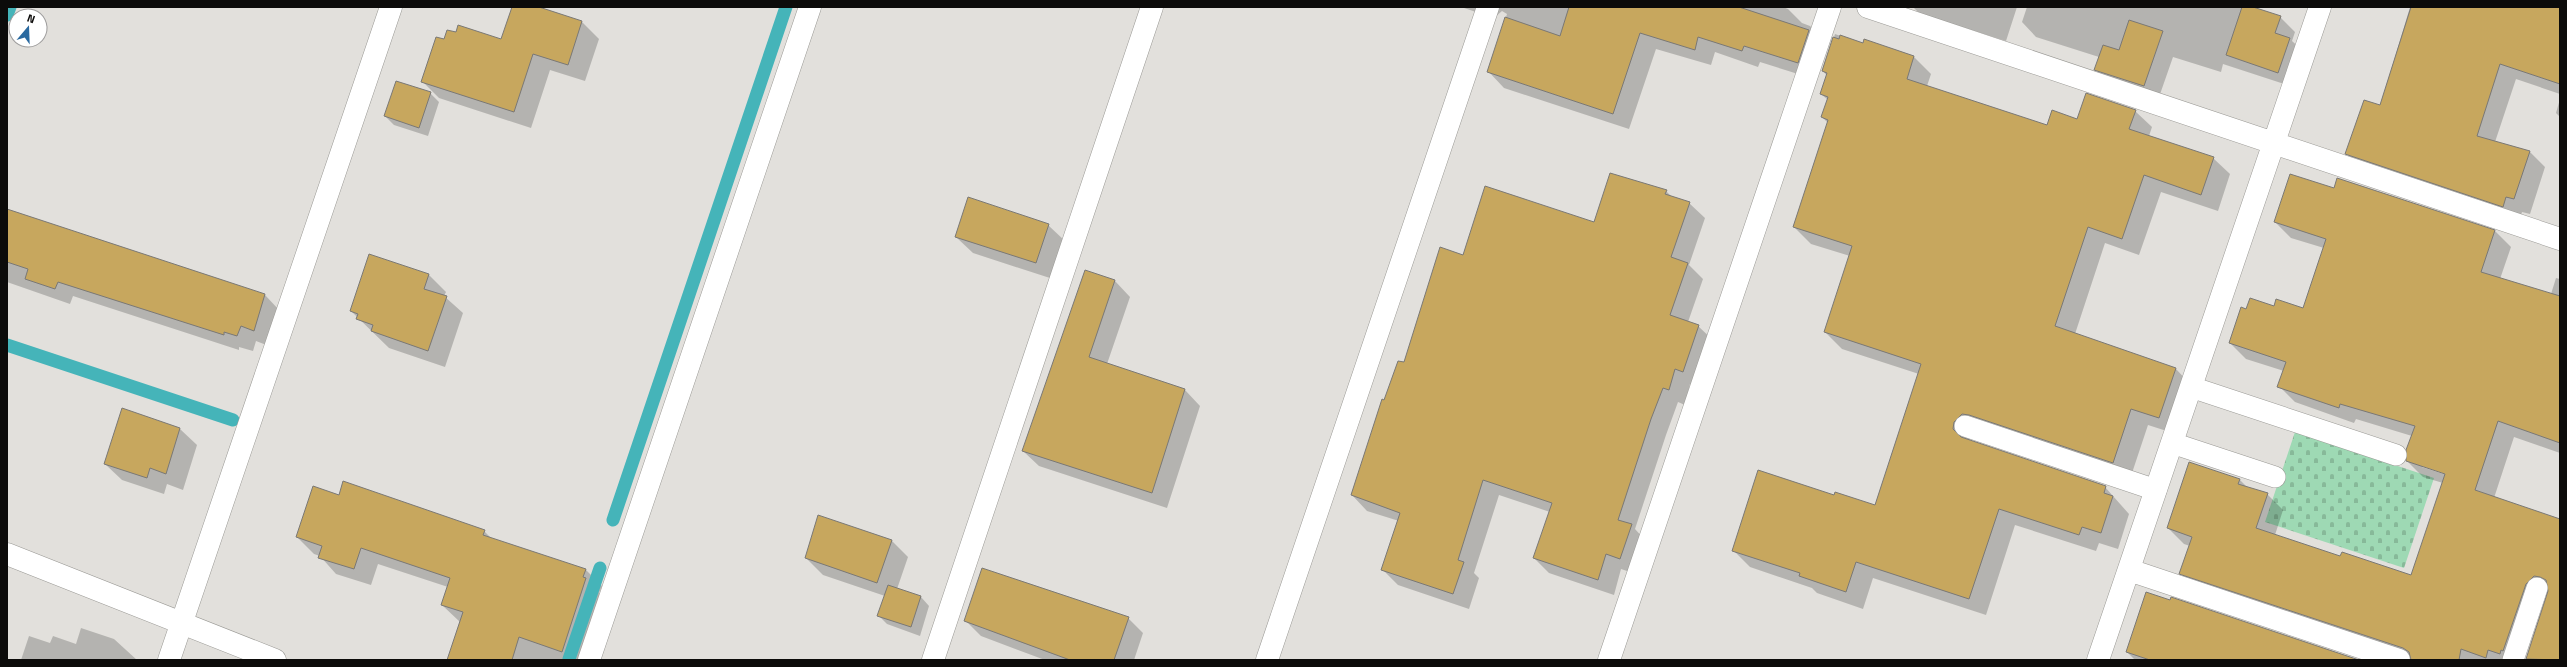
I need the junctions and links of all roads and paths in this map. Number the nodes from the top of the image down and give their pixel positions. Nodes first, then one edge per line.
1 (391, 7) edge
2 (810, 7) edge
3 (1152, 7) edge
4 (1488, 7) edge
5 (1830, 7) edge
6 (1868, 7) edge
7 (2320, 7) edge
8 (2274, 143) junction
9 (2560, 239) edge
10 (2191, 387) junction
11 (1965, 426) dead end
12 (2172, 443) junction
13 (2396, 455) dead end
14 (2275, 478) dead end
15 (2156, 490) junction
16 (7, 554) edge
17 (2129, 570) junction
18 (2537, 588) dead end
19 (181, 623) junction
20 (169, 660) edge
21 (275, 660) edge
22 (589, 660) edge
23 (933, 660) edge
24 (1267, 660) edge
25 (1609, 660) edge
26 (2098, 660) edge
27 (2399, 660) edge
28 (2513, 660) edge

1 - 19 street
2 - 22 street
3 - 23 street
4 - 24 street
5 - 25 street
6 - 8 street
7 - 8 street
8 - 9 street
8 - 10 street
10 - 12 street
10 - 13 lane
11 - 15 lane
12 - 14 lane
12 - 15 street
15 - 17 street
16 - 19 street
17 - 26 street
17 - 27 street
18 - 28 lane
19 - 20 street
19 - 21 street

